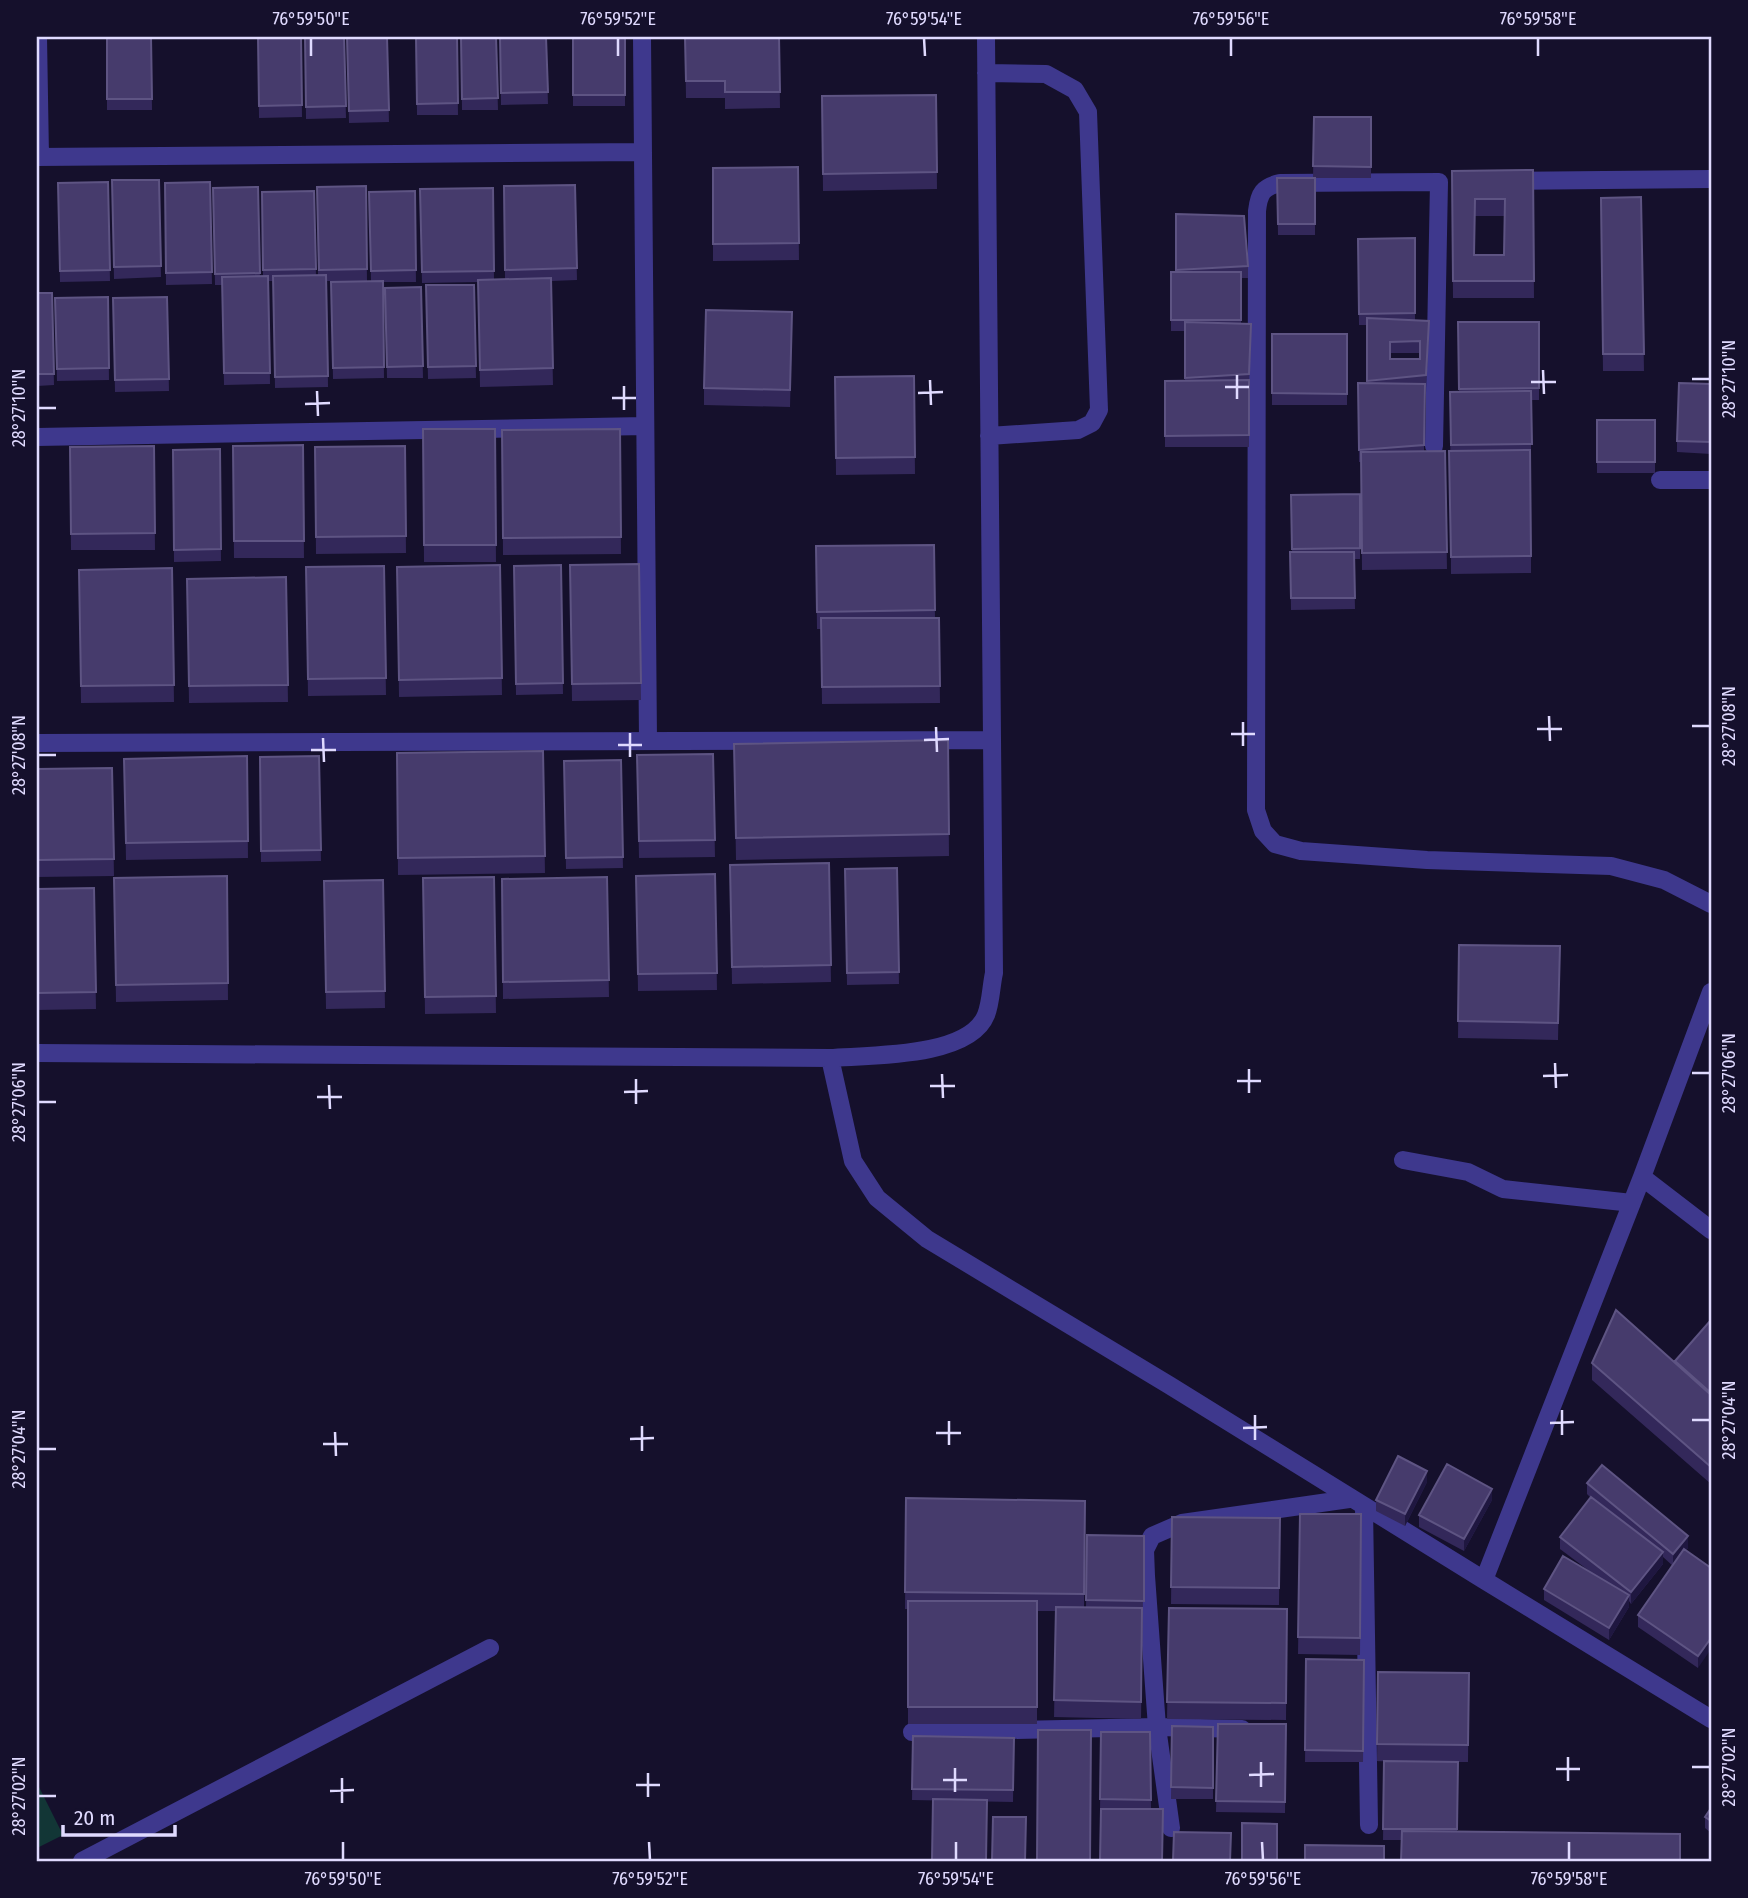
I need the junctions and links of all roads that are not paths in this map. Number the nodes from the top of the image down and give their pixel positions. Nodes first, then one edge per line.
1 (38, 37) edge
2 (642, 37) edge
3 (986, 37) edge
4 (986, 73) junction
5 (643, 152) junction
6 (38, 157) edge
7 (1711, 179) edge
8 (1494, 181) edge
9 (645, 426) junction
10 (989, 436) junction
11 (37, 437) edge
12 (1434, 446) dead end
13 (1660, 480) dead end
14 (1711, 480) edge
15 (992, 740) junction
16 (648, 741) junction
17 (37, 743) edge
18 (1711, 904) edge
19 (1711, 992) edge
20 (37, 1053) edge
21 (830, 1058) junction
22 (1403, 1160) dead end
23 (1642, 1177) junction
24 (1632, 1203) junction
25 (1711, 1230) edge
26 (1357, 1503) junction
27 (1484, 1580) junction
28 (490, 1648) dead end
29 (1711, 1719) edge
30 (1157, 1727) junction
31 (1258, 1729) edge
32 (912, 1732) edge
33 (1369, 1825) dead end
34 (1171, 1828) dead end
35 (82, 1861) edge

1 - 6 street
2 - 5 street
3 - 4 street
4 - 10 street
4 - 10 street
5 - 6 street
5 - 9 street
7 - 8 street
9 - 11 street
9 - 16 street
10 - 15 street
12 - 18 street
13 - 14 street
15 - 16 street
15 - 21 street
16 - 17 street
19 - 23 street
20 - 21 street
21 - 26 street
22 - 24 street
23 - 24 street
23 - 25 street
24 - 27 street
26 - 27 street
26 - 30 street
26 - 33 street
27 - 29 street
28 - 35 street
30 - 31 street
30 - 32 street
30 - 34 street

